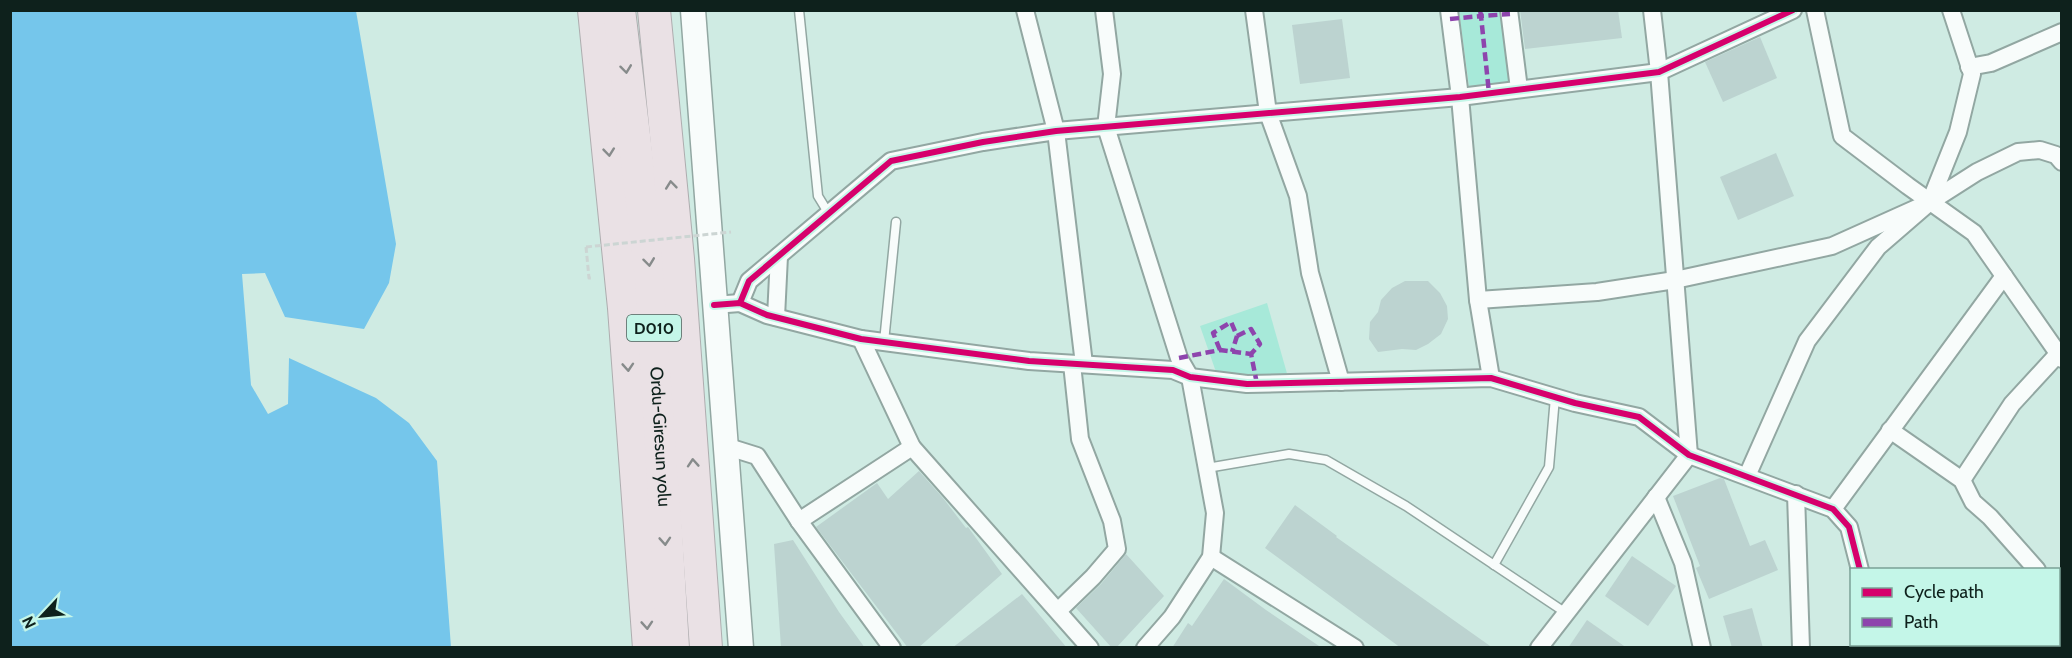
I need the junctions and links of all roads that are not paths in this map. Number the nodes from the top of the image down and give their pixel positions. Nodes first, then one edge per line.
1 (594, 10) edge
2 (619, 10) edge
3 (654, 10) edge
4 (693, 10) edge
5 (799, 10) edge
6 (1025, 10) edge
7 (1104, 10) edge
8 (1254, 10) edge
9 (1449, 10) edge
10 (1509, 10) edge
11 (1652, 10) edge
12 (1793, 10) edge
13 (1815, 10) edge
14 (1951, 10) edge
15 (2061, 32) edge
16 (1970, 67) junction
17 (1659, 72) junction
18 (1519, 89) junction
19 (1460, 97) junction
20 (1268, 113) junction
21 (1107, 127) junction
22 (1056, 131) junction
23 (2061, 162) edge
24 (1930, 202) junction
25 (829, 214) junction
26 (896, 222) dead end
27 (779, 256) junction
28 (2004, 276) junction
29 (1675, 280) junction
30 (1478, 300) junction
31 (740, 303) junction
32 (714, 304) junction
33 (776, 318) junction
34 (861, 339) junction
35 (884, 342) junction
36 (2060, 356) edge
37 (1078, 364) junction
38 (1190, 377) junction
39 (1491, 378) junction
40 (1341, 382) junction
41 (1555, 397) junction
42 (1890, 430) junction
43 (725, 446) junction
44 (912, 447) junction
45 (1689, 455) junction
46 (1207, 468) junction
47 (1746, 476) junction
48 (1962, 480) junction
49 (1796, 494) junction
50 (1656, 497) junction
51 (1833, 509) junction
52 (799, 521) junction
53 (1211, 557) junction
54 (1494, 565) junction
55 (1859, 568) edge
56 (2035, 568) edge
57 (1059, 610) junction
58 (1566, 612) junction
59 (648, 648) edge
60 (673, 648) edge
61 (706, 648) edge
62 (741, 648) edge
63 (892, 648) edge
64 (1090, 648) edge
65 (1145, 648) edge
66 (1356, 648) edge
67 (1539, 648) edge
68 (1702, 648) edge
69 (1801, 648) edge

1 -> 59 highway
2 -> 60 highway, Ordu-Giresun yolu / D010
61 -> 3 highway, Ordu-Giresun yolu / D010
4 - 32 street
5 - 25 lane
6 - 22 street
7 - 21 street
8 - 20 street
9 - 19 street
10 - 18 street
11 - 17 street
12 - 17 street
13 - 24 street
14 - 16 street
15 - 16 street
16 - 24 street
17 - 18 street
17 - 29 street
18 - 19 street
19 - 20 street
19 - 30 street
20 - 21 street
20 - 40 street
21 - 22 street
21 - 38 street
22 - 25 street
22 - 37 street
23 - 24 street
24 - 28 street
24 - 29 street
24 - 47 street
25 - 27 street
26 - 35 lane
27 - 31 street
27 - 33 street
28 - 36 street
28 - 42 street
29 - 30 street
29 - 45 street
30 - 39 street
31 - 32 street
31 - 33 street
32 - 43 street
33 - 34 street
34 - 35 street
34 - 44 street
35 - 37 street
36 - 48 street
37 - 38 street
37 - 57 street
38 - 40 street
38 - 46 street
39 - 40 street
39 - 41 street
41 - 45 street
41 - 54 lane
42 - 48 street
42 - 51 street
43 - 52 street
43 - 62 street
44 - 52 street
44 - 57 street
45 - 47 street
45 - 50 street
46 - 53 street
46 - 54 lane
47 - 49 street
48 - 56 street
49 - 51 street
49 - 69 street
50 - 58 street
50 - 68 street
51 - 55 street
52 - 63 street
53 - 65 street
53 - 66 street
54 - 58 lane
57 - 64 street
58 - 67 street

